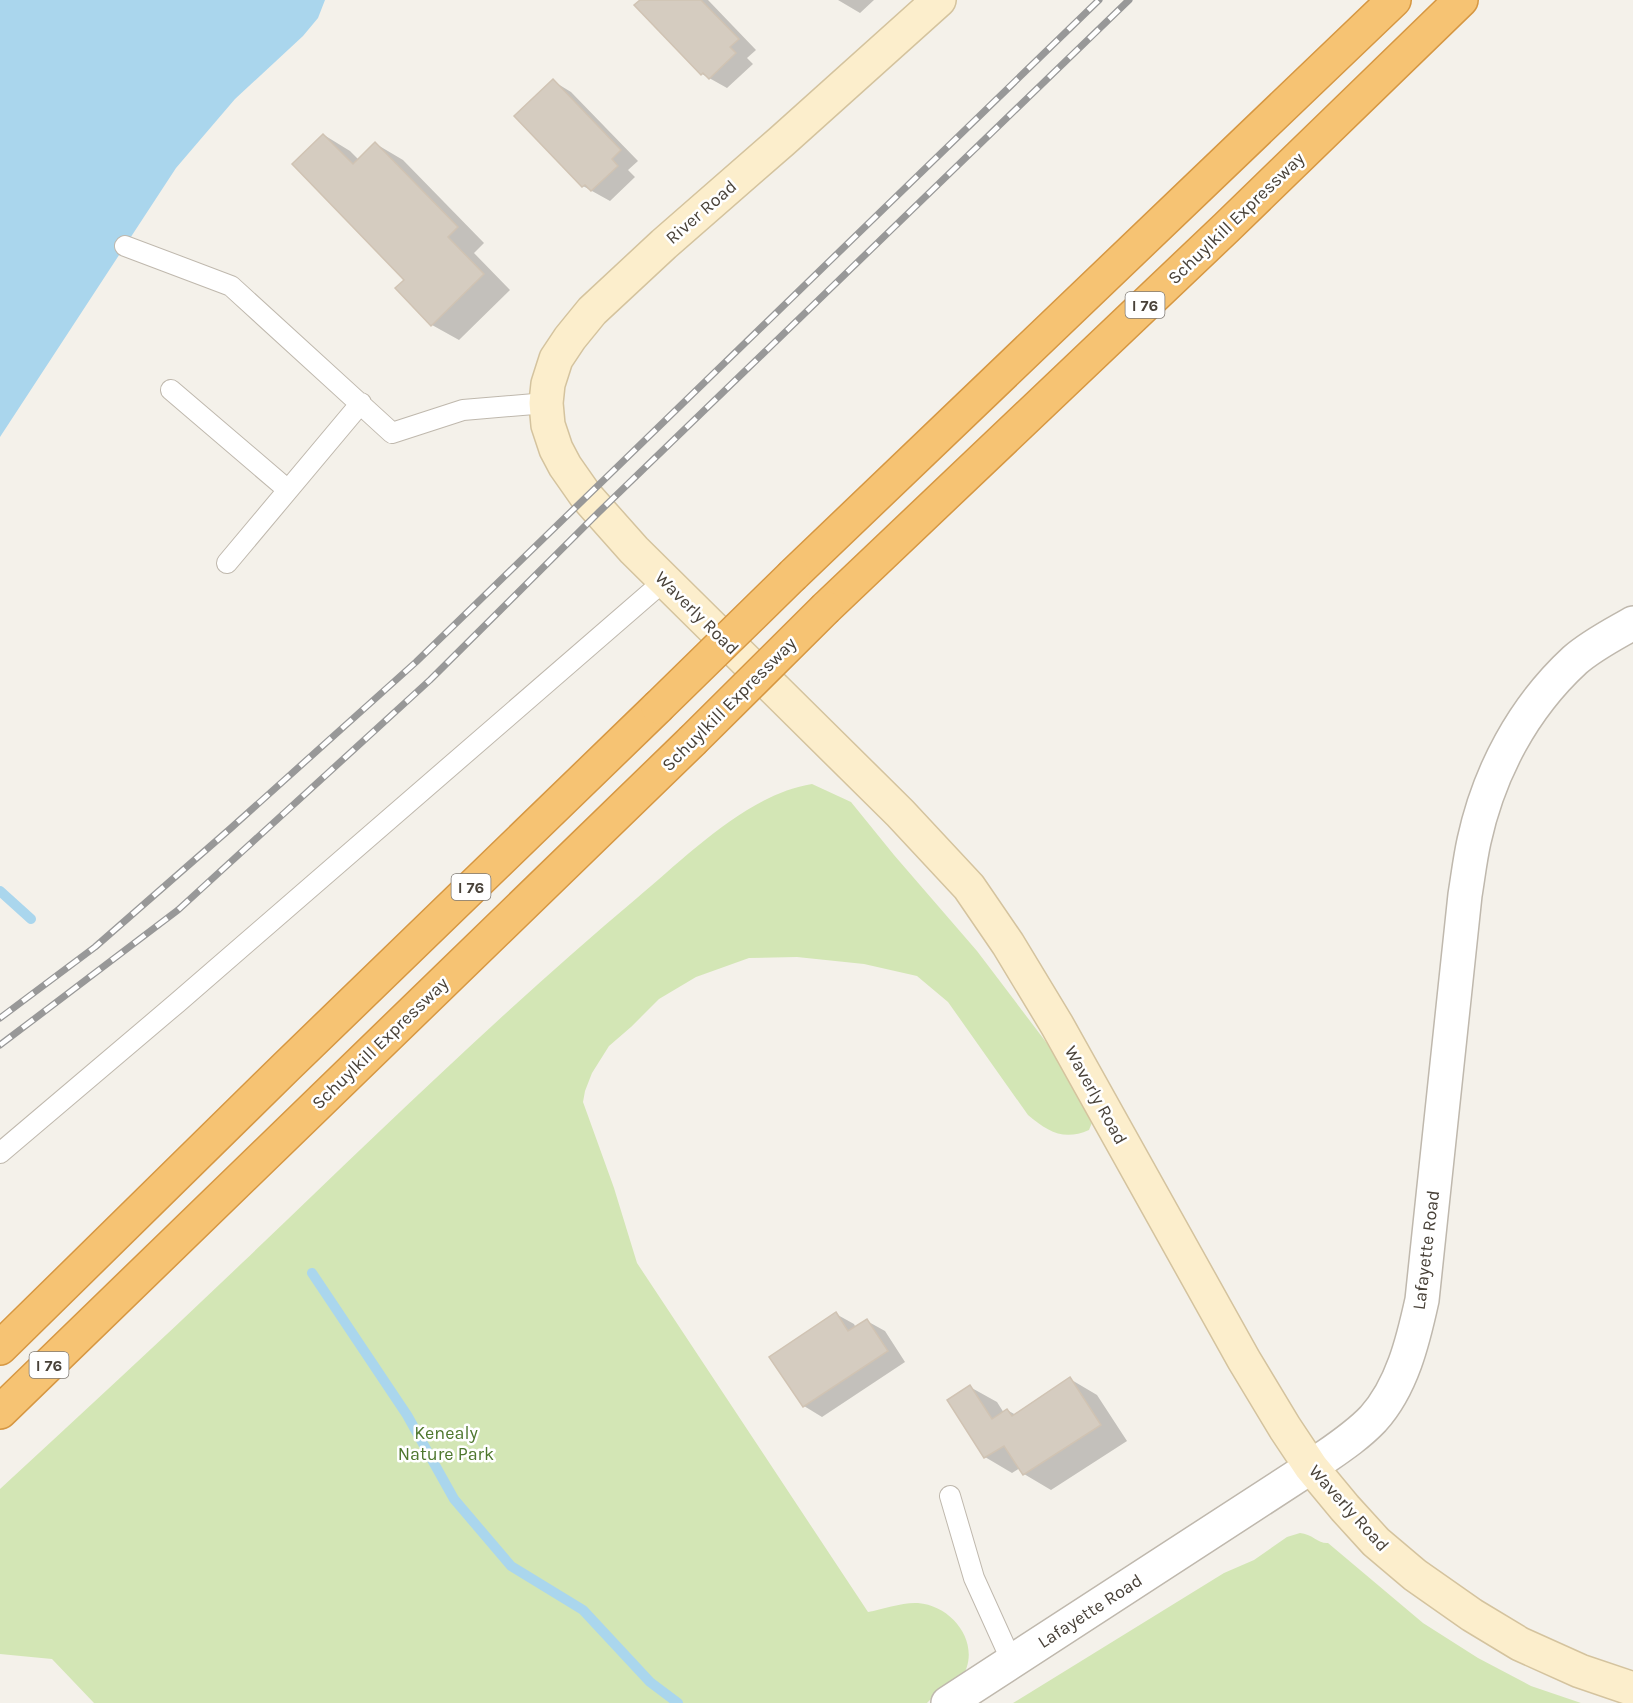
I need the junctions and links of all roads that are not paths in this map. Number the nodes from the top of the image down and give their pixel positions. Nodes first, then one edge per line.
1 (939, 0) edge
2 (1394, 0) edge
3 (1461, 0) edge
4 (125, 246) dead end
5 (171, 390) dead end
6 (361, 403) junction
7 (546, 403) junction
8 (565, 466) joint
9 (288, 490) junction
10 (227, 563) dead end
11 (664, 580) junction
12 (1633, 623) edge
13 (0, 1153) edge
14 (0, 1348) edge
15 (0, 1412) edge
16 (1311, 1467) junction
17 (950, 1496) dead end
18 (1012, 1662) junction
19 (1633, 1689) edge
20 (948, 1703) edge

1 - 7 street, River Road
2 - 14 highway, I 76, bridge
3 - 15 highway, Schuylkill Expressway / I 76, bridge
4 - 6 lane
5 - 9 lane
6 - 7 lane
6 - 9 lane
7 - 8 street, River Road
8 - 11 street, Waverly Road
9 - 10 lane
11 - 13 lane
11 - 16 street, Waverly Road
12 - 16 street, Lafayette Road
16 - 18 street, Lafayette Road
16 - 19 street, Waverly Road
17 - 18 lane
18 - 20 street, Lafayette Road

